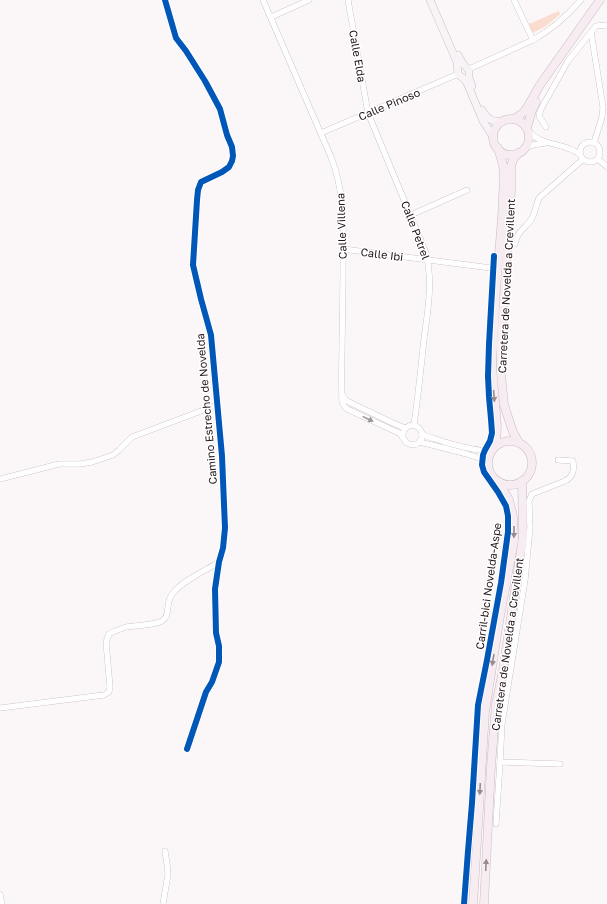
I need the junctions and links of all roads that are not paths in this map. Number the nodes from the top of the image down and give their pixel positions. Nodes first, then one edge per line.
1 (165, 0) edge
2 (263, 0) edge
3 (309, 0) edge
4 (348, 0) edge
5 (430, 0) edge
6 (434, 0) edge
7 (514, 0) edge
8 (581, 0) edge
9 (600, 0) edge
10 (271, 17) junction
11 (607, 25) edge
12 (591, 32) junction
13 (533, 40) junction
14 (464, 72) junction
15 (550, 72) junction
16 (368, 113) junction
17 (514, 119) junction
18 (503, 121) junction
19 (546, 127) dead end
20 (528, 129) junction
21 (321, 133) junction
22 (494, 138) junction
23 (549, 143) junction
24 (594, 143) junction
25 (581, 147) junction
26 (498, 148) junction
27 (526, 148) junction
28 (569, 148) junction
29 (518, 153) junction
30 (579, 154) junction
31 (598, 159) junction
32 (582, 160) junction
33 (607, 167) edge
34 (468, 190) dead end
35 (411, 215) junction
36 (515, 244) dead end
37 (343, 249) junction
38 (428, 260) junction
39 (492, 268) dead end
40 (342, 395) junction
41 (217, 405) junction
42 (414, 425) junction
43 (406, 428) junction
44 (422, 434) junction
45 (403, 436) junction
46 (419, 442) junction
47 (519, 443) junction
48 (493, 448) junction
49 (558, 460) dead end
50 (488, 461) junction
51 (0, 479) edge
52 (522, 481) junction
53 (499, 482) junction
54 (219, 562) junction
55 (0, 708) edge
56 (187, 749) dead end
57 (500, 762) junction
58 (560, 764) dead end
59 (496, 824) dead end
60 (165, 851) dead end
61 (0, 894) edge
62 (2, 904) edge
63 (163, 904) edge
64 (473, 904) edge
65 (484, 904) edge

1 - 41 street, Camino Estrecho de Novelda
2 - 10 street, Calle Villena
3 - 10 street
4 - 16 street, Calle Elda
5 - 14 main road
6 - 14 main road
7 - 13 street
8 - 13 street, Calle Pinoso
9 - 15 highway
10 - 21 street, Calle Villena
11 - 12 street
12 - 19 street
12 - 24 street
13 - 14 street, Calle Pinoso
14 - 16 street, Calle Pinoso
14 - 18 main road
14 - 22 main road
15 - 17 highway
15 - 20 highway
16 - 21 street, Calle Pinoso
16 - 35 street, Calle Petrel
17 - 18 highway
17 - 20 highway
18 - 22 highway
20 - 23 street
20 - 27 highway
21 - 37 street, Calle Villena
22 - 26 highway
23 - 27 street
23 - 28 street
24 - 25 street
24 - 31 street
25 - 28 street
25 - 30 street
26 - 29 highway
26 -> 48 highway, Carretera de Novelda a Crevillent
27 - 29 highway
28 - 30 street
29 - 47 highway, Carretera de Novelda a Crevillent
30 - 32 street
31 - 32 street
31 - 33 street
32 - 36 street
34 - 35 street
35 - 38 street, Calle Petrel
37 - 38 street, Calle Ibi
37 - 40 street, Calle Villena
38 - 39 street, Calle Ibi
38 - 42 street, Calle Petrel
40 - 43 street
40 -> 45 street
41 - 51 street
41 - 54 street, Camino Estrecho de Novelda
42 - 43 street
42 - 44 street
43 - 45 street
44 - 46 street
44 - 48 street
45 - 46 street
46 - 50 street
47 - 48 highway
47 - 52 highway
48 - 50 highway
49 - 57 street
50 - 53 highway
52 - 53 highway
65 -> 52 highway, Carretera de Novelda a Crevillent
53 -> 64 highway, Carretera de Novelda a Crevillent
54 - 55 street
54 - 56 street, Camino Estrecho de Novelda
57 - 58 street
57 - 59 street
60 - 63 street
61 - 62 street

